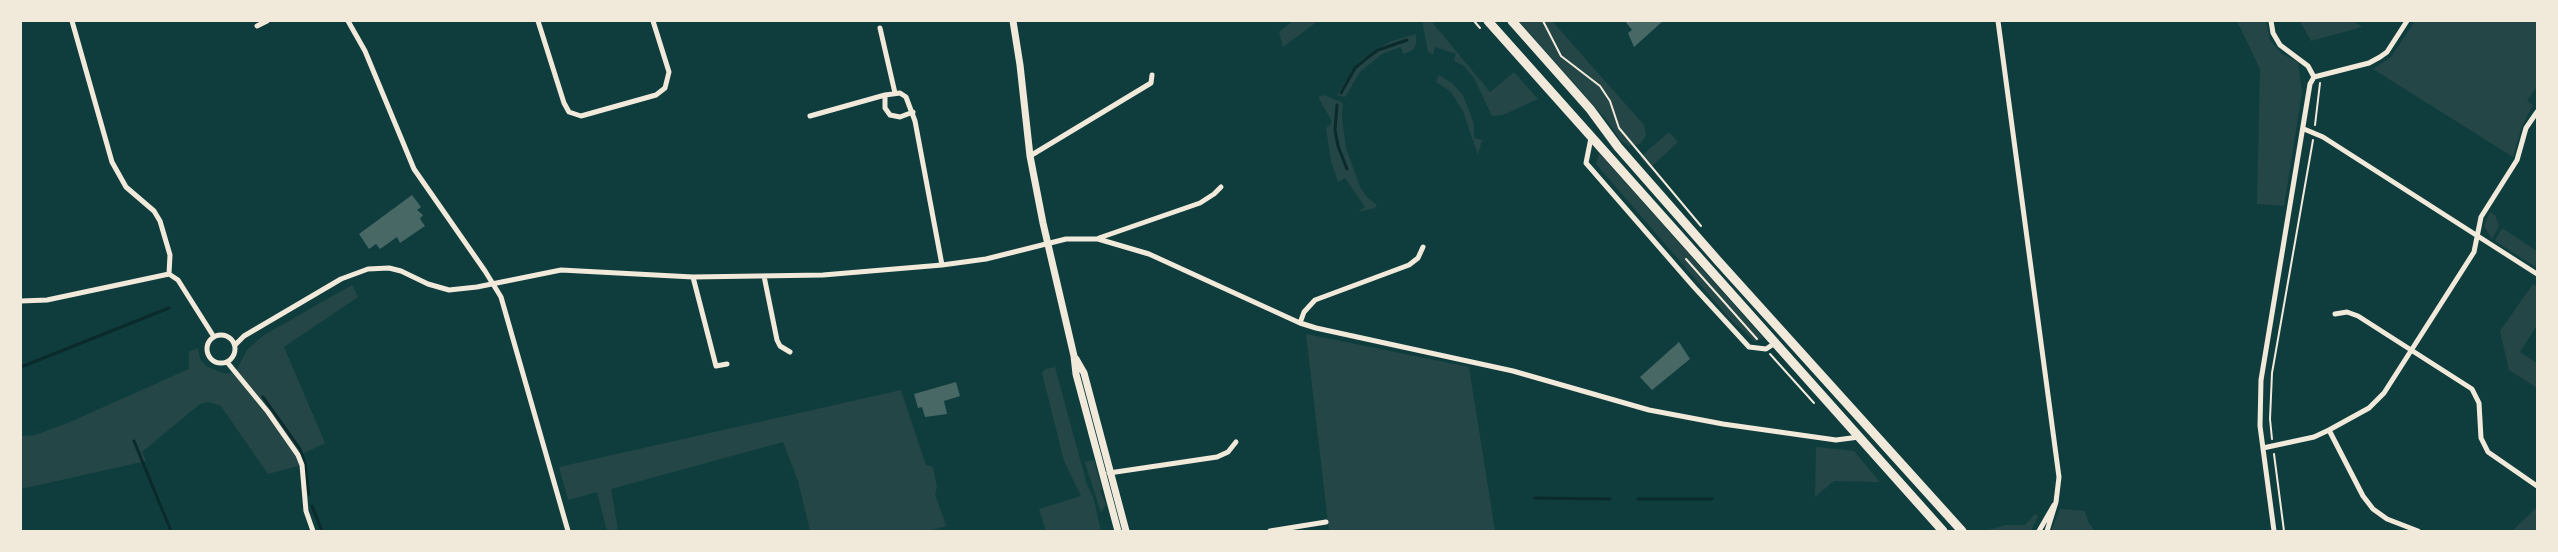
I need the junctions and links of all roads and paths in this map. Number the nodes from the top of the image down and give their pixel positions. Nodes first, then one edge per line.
1 (72, 21) edge
2 (267, 21) edge
3 (348, 21) edge
4 (538, 21) edge
5 (653, 21) edge
6 (1012, 21) edge
7 (1488, 21) edge
8 (1512, 21) edge
9 (1543, 21) edge
10 (1998, 21) edge
11 (2271, 21) edge
12 (2407, 21) edge
13 (257, 26) dead end
14 (880, 28) dead end
15 (2321, 74) junction
16 (1152, 75) dead end
17 (2314, 77) junction
18 (895, 93) junction
19 (886, 94) junction
20 (913, 112) junction
21 (2537, 112) edge
22 (810, 116) dead end
23 (2304, 129) junction
24 (2314, 131) junction
25 (1591, 138) junction
26 (1030, 156) junction
27 (1220, 187) dead end
28 (1702, 227) dead end
29 (2477, 236) junction
30 (1098, 239) junction
31 (1048, 243) junction
32 (1422, 247) dead end
33 (942, 265) junction
34 (169, 274) junction
35 (2537, 274) edge
36 (764, 276) junction
37 (693, 277) junction
38 (493, 283) junction
39 (21, 301) edge
40 (2336, 314) dead end
41 (1300, 323) junction
42 (214, 337) junction
43 (1775, 343) junction
44 (235, 345) junction
45 (2412, 350) junction
46 (790, 352) dead end
47 (1769, 352) dead end
48 (227, 362) junction
49 (727, 364) dead end
50 (1820, 410) dead end
51 (2328, 430) junction
52 (1859, 437) junction
53 (1236, 442) dead end
54 (2273, 446) junction
55 (2263, 448) junction
56 (1107, 473) junction
57 (2537, 486) edge
58 (2056, 502) junction
59 (1326, 522) dead end
60 (313, 531) edge
61 (568, 531) edge
62 (1118, 531) edge
63 (1126, 531) edge
64 (1270, 531) edge
65 (1943, 531) edge
66 (1962, 531) edge
67 (2039, 531) edge
68 (2047, 531) edge
69 (2274, 531) edge
70 (2284, 531) edge
71 (2418, 531) edge

1 - 34 street
2 - 13 street
3 - 38 street
4 - 5 street
6 - 26 street
7 - 25 main road
8 - 66 main road
9 - 28 path
10 - 58 street
11 - 17 street
12 - 15 street
14 - 18 street
15 - 17 street
15 - 24 path
16 - 26 street
17 - 23 street
18 - 19 street
18 - 20 street
19 - 20 street
19 - 22 street
20 - 33 street
21 - 29 street
23 - 24 street
23 - 55 street
24 - 29 street
24 - 54 path
25 - 43 main road
25 - 43 street
26 - 31 street
27 - 30 street
29 - 35 street
29 - 45 street
30 - 31 street
30 - 41 street
31 - 33 street
31 - 56 street
32 - 41 street
33 - 36 street
34 - 39 street
34 - 42 street
36 - 37 street
36 - 46 street
37 - 38 street
37 - 49 street
38 - 44 street
38 - 61 street
40 - 45 street
41 - 52 street
42 - 44 street
42 - 48 street
43 - 52 main road
44 - 48 street
45 - 51 street
45 - 57 street
47 - 50 path
48 - 60 street
51 - 54 street
51 - 71 street
52 - 65 main road
53 - 56 street
54 - 55 street
54 - 70 path
55 - 69 street
56 - 62 street
56 - 63 street
58 - 67 street
58 - 68 street
59 - 64 street

